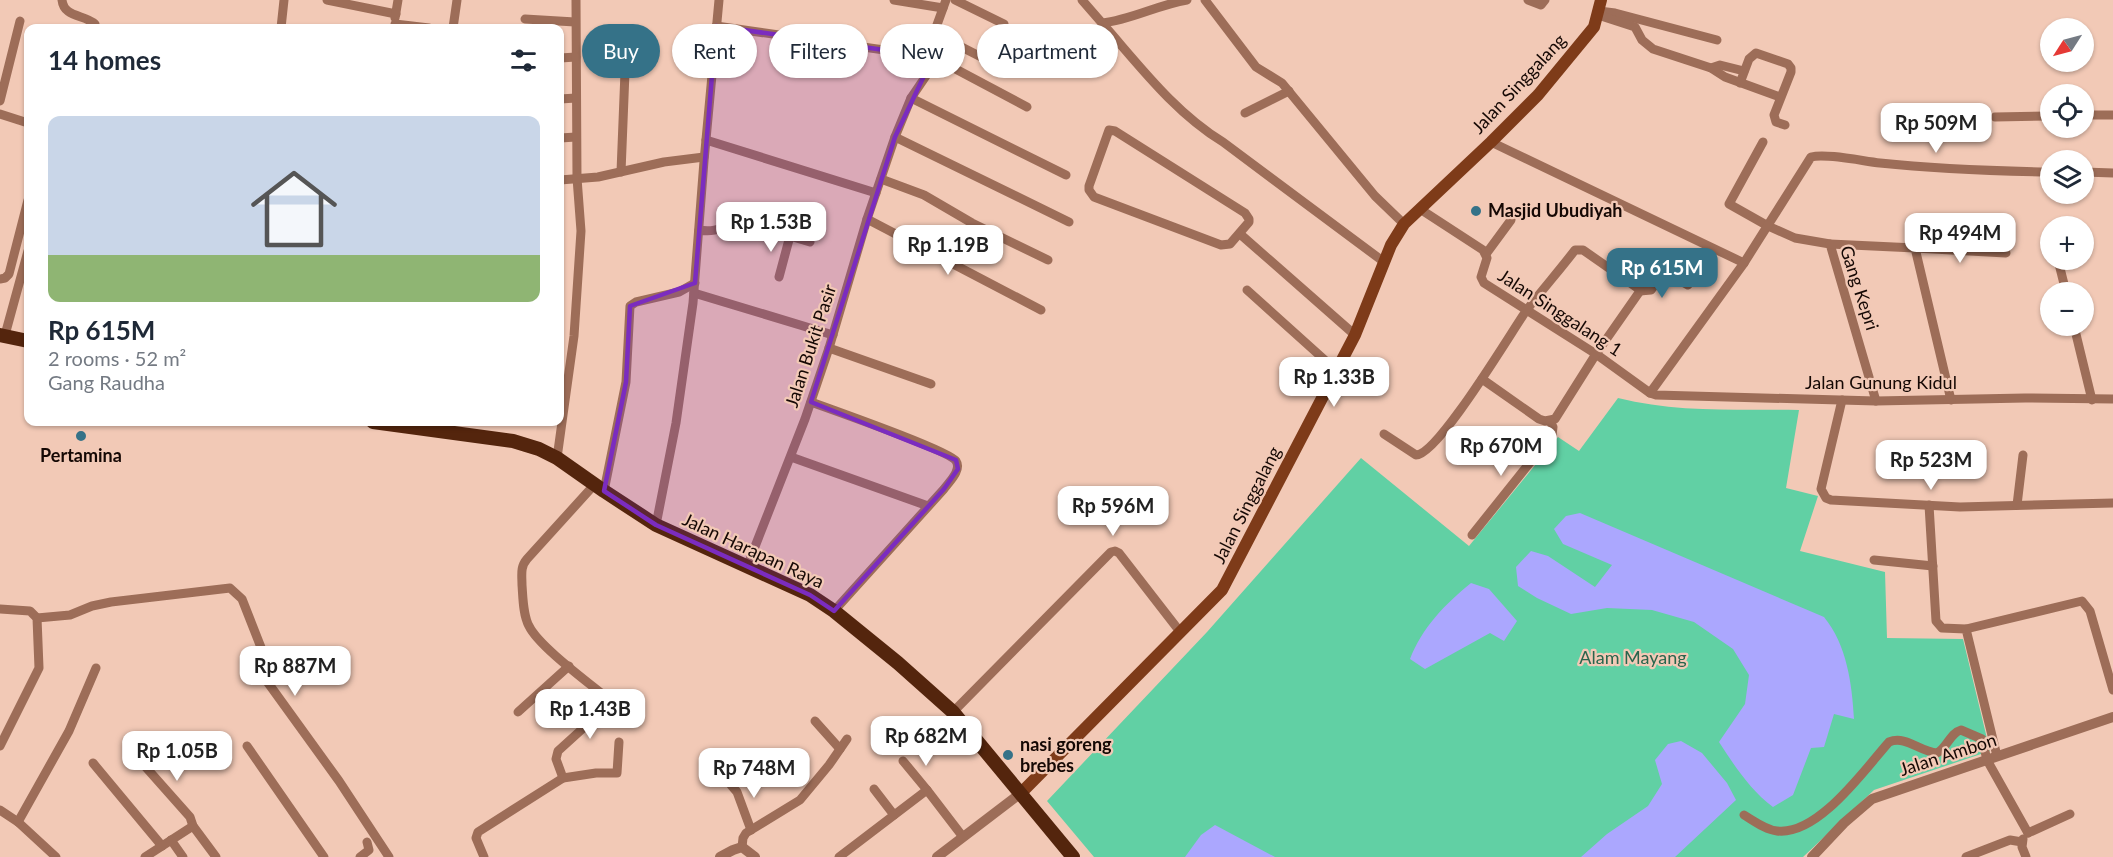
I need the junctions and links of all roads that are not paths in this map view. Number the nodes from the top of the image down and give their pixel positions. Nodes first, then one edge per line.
1 (62, 0) edge
2 (284, 0) edge
3 (327, 0) edge
4 (398, 0) edge
5 (457, 0) edge
6 (576, 0) edge
7 (719, 0) edge
8 (894, 0) edge
9 (955, 0) edge
10 (1082, 0) edge
11 (1186, 0) edge
12 (1205, 0) edge
13 (1528, 0) edge
14 (1545, 0) edge
15 (1158, 3) edge
16 (944, 4) edge
17 (1599, 9) edge
18 (525, 19) dead end
19 (20, 21) dead end
20 (395, 22) edge
21 (575, 22) junction
22 (1102, 23) junction
23 (95, 24) edge
24 (281, 24) edge
25 (454, 24) edge
26 (716, 24) edge
27 (937, 24) edge
28 (1004, 24) dead end
29 (757, 32) edge
30 (1718, 40) dead end
31 (880, 49) edge
32 (576, 57) junction
33 (564, 58) edge
34 (1711, 68) junction
35 (1744, 72) junction
36 (965, 74) edge
37 (625, 78) edge
38 (711, 78) edge
39 (924, 78) edge
40 (1740, 83) junction
41 (1289, 91) junction
42 (1780, 97) junction
43 (576, 98) junction
44 (911, 98) junction
45 (564, 99) edge
46 (0, 101) edge
47 (1027, 107) dead end
48 (1245, 113) dead end
49 (0, 114) edge
50 (2094, 115) edge
51 (2113, 115) edge
52 (2040, 116) edge
53 (1995, 117) dead end
54 (24, 122) edge
55 (1785, 125) dead end
56 (576, 137) junction
57 (895, 137) junction
58 (564, 138) edge
59 (706, 140) junction
60 (1491, 142) junction
61 (1763, 142) dead end
62 (704, 157) junction
63 (621, 172) junction
64 (2040, 172) edge
65 (2094, 172) edge
66 (2113, 172) edge
67 (1066, 175) dead end
68 (577, 178) junction
69 (881, 179) junction
70 (564, 180) edge
71 (876, 193) junction
72 (1420, 209) junction
73 (24, 216) edge
74 (867, 219) junction
75 (1511, 220) dead end
76 (1068, 222) dead end
77 (1404, 225) junction
78 (1768, 226) junction
79 (699, 230) junction
80 (1240, 234) junction
81 (789, 236) junction
82 (810, 242) dead end
83 (1830, 244) junction
84 (1915, 248) junction
85 (2006, 253) dead end
86 (1486, 254) junction
87 (1048, 260) dead end
88 (1384, 262) junction
89 (1744, 263) junction
90 (24, 264) edge
91 (779, 277) dead end
92 (0, 279) edge
93 (1688, 285) dead end
94 (695, 288) junction
95 (1247, 290) dead end
96 (1640, 291) junction
97 (1041, 310) dead end
98 (1526, 312) junction
99 (1355, 334) junction
100 (2, 335) edge
101 (833, 335) junction
102 (2076, 336) edge
103 (24, 340) edge
104 (830, 348) junction
105 (1596, 354) junction
106 (1336, 371) junction
107 (1482, 379) junction
108 (931, 384) dead end
109 (1650, 393) junction
110 (2113, 399) edge
111 (1842, 400) junction
112 (1951, 400) junction
113 (2092, 400) junction
114 (1876, 401) junction
115 (811, 402) junction
116 (564, 408) edge
117 (1550, 421) junction
118 (403, 426) edge
119 (561, 426) edge
120 (1384, 434) dead end
121 (2023, 454) dead end
122 (791, 457) junction
123 (557, 458) junction
124 (599, 488) junction
125 (2113, 503) edge
126 (1929, 505) junction
127 (2017, 505) junction
128 (928, 506) junction
129 (656, 525) junction
130 (1472, 536) dead end
131 (1874, 560) dead end
132 (1933, 566) junction
133 (747, 567) junction
134 (0, 609) edge
135 (834, 611) junction
136 (37, 618) junction
137 (1966, 629) junction
138 (1181, 633) junction
139 (569, 666) junction
140 (96, 668) dead end
141 (2113, 690) edge
142 (518, 712) dead end
143 (953, 712) junction
144 (2113, 717) edge
145 (815, 721) dead end
146 (847, 739) dead end
147 (619, 742) dead end
148 (0, 746) edge
149 (247, 746) dead end
150 (840, 749) junction
151 (1992, 758) junction
152 (903, 761) dead end
153 (93, 763) dead end
154 (143, 764) dead end
155 (563, 778) junction
156 (731, 785) dead end
157 (874, 789) dead end
158 (927, 790) junction
159 (1021, 793) junction
160 (0, 810) edge
161 (2070, 814) dead end
162 (894, 815) junction
163 (1744, 815) dead end
164 (18, 822) junction
165 (193, 826) junction
166 (751, 830) junction
167 (2028, 833) junction
168 (963, 837) junction
169 (171, 840) junction
170 (367, 842) dead end
171 (2022, 842) junction
172 (162, 846) junction
173 (742, 847) junction
174 (56, 857) edge
175 (145, 857) edge
176 (183, 857) edge
177 (216, 857) edge
178 (324, 857) edge
179 (360, 857) edge
180 (388, 857) edge
181 (484, 857) edge
182 (720, 857) edge
183 (755, 857) edge
184 (839, 857) edge
185 (937, 857) edge
186 (1073, 857) edge
187 (1812, 857) edge
188 (1966, 857) edge
189 (2026, 857) edge

1 - 23 street
2 - 24 street
3 - 20 street
4 - 20 street
5 - 25 street
6 - 21 street
7 - 26 street
8 - 16 street
9 - 28 street
10 - 22 street
11 - 15 street
12 - 41 street
13 - 14 street
15 - 22 street
16 - 27 street, Jalan Bukit Pasir
17 - 30 street
17 - 34 street
17 - 60 main road, Jalan Singgalang
18 - 21 street
19 - 46 street
21 - 32 street
22 - 88 street
29 - 31 street
32 - 33 street
32 - 43 street
34 - 35 street
34 - 40 street
35 - 40 street
35 - 42 street
36 - 47 street
37 - 63 street
38 - 59 street
39 - 44 street, Jalan Bukit Pasir
40 - 42 street
41 - 48 street
41 - 77 street
42 - 55 street
43 - 45 street
43 - 56 street
44 - 57 street, Jalan Bukit Pasir
44 - 67 street
49 - 54 street
50 - 51 street
52 - 53 street
56 - 58 street
56 - 68 street
57 - 69 street, Jalan Bukit Pasir
57 - 76 street
59 - 62 street
59 - 71 street
60 - 72 main road, Jalan Singgalang
60 - 89 street
61 - 78 street, Gang Kepri
62 - 63 street
62 - 79 street
63 - 68 street
64 - 78 street
65 - 66 street
68 - 70 street
68 - 116 street
69 - 71 street, Jalan Bukit Pasir
69 - 87 street
71 - 74 street, Jalan Bukit Pasir
72 - 77 main road, Jalan Singgalang
72 - 86 street, Jalan Singgalang 1
73 - 92 street
74 - 97 street
74 - 101 street, Jalan Bukit Pasir
75 - 86 street
77 - 88 main road, Jalan Singgalang
78 - 83 street, Gang Kepri
78 - 89 street
79 - 81 street
79 - 94 street
80 - 80 street
80 - 99 street
81 - 82 street
81 - 91 street
83 - 84 street
83 - 114 street, Gang Kepri
84 - 85 street
84 - 112 street
86 - 98 street, Jalan Singgalang 1
88 - 99 main road, Jalan Singgalang
89 - 109 street
90 - 100 street
93 - 96 street
94 - 101 street
94 - 124 street
94 - 129 street
95 - 106 street
96 - 98 street
96 - 105 street
98 - 105 street, Jalan Singgalang 1
98 - 107 street
99 - 106 main road, Jalan Singgalang
100 - 103 main road
101 - 104 street, Jalan Bukit Pasir
102 - 113 street
104 - 108 street
104 - 115 street, Jalan Bukit Pasir
105 - 109 street, Jalan Singgalang 1
105 - 117 street
106 - 138 main road, Jalan Singgalang
107 - 117 street
107 - 120 street
109 - 111 street, Jalan Gunung Kidul
110 - 113 street, Jalan Gunung Kidul
111 - 114 street, Jalan Gunung Kidul
111 - 126 street
112 - 113 street, Jalan Gunung Kidul
112 - 114 street, Jalan Gunung Kidul
115 - 122 street, Jalan Bukit Pasir
115 - 128 street
117 - 130 street
118 - 123 main road, Jalan Harapan Raya
119 - 123 street
121 - 127 street
122 - 128 street
122 - 133 street, Jalan Bukit Pasir
123 - 124 main road, Jalan Harapan Raya
124 - 129 main road, Jalan Harapan Raya
124 - 139 street
125 - 127 street
126 - 127 street
126 - 132 street
128 - 135 street
129 - 133 main road, Jalan Harapan Raya
131 - 132 street
132 - 137 street
133 - 135 main road, Jalan Harapan Raya
134 - 136 street
135 - 143 main road, Jalan Harapan Raya
136 - 148 street
136 - 180 street
137 - 141 street
137 - 151 street
138 - 143 street
138 - 159 main road, Jalan Singgalang
139 - 142 street
139 - 155 street
140 - 164 street
143 - 159 main road, Jalan Harapan Raya
144 - 151 street, Jalan Ambon
145 - 150 street
146 - 150 street
147 - 155 street
149 - 178 street
150 - 166 street
151 - 163 street
151 - 167 street
151 - 187 street, Jalan Ambon
152 - 158 street
153 - 172 street
154 - 165 street
155 - 181 street
156 - 166 street
157 - 162 street
158 - 162 street
158 - 168 street
159 - 168 street
159 - 186 main road, Jalan Harapan Raya
160 - 164 street
161 - 167 street
162 - 184 street
164 - 174 street
165 - 169 street
165 - 177 street
166 - 173 street
167 - 171 street
168 - 185 street
169 - 172 street
169 - 176 street
170 - 179 street
171 - 188 street
171 - 189 street
172 - 175 street
173 - 182 street
173 - 183 street

